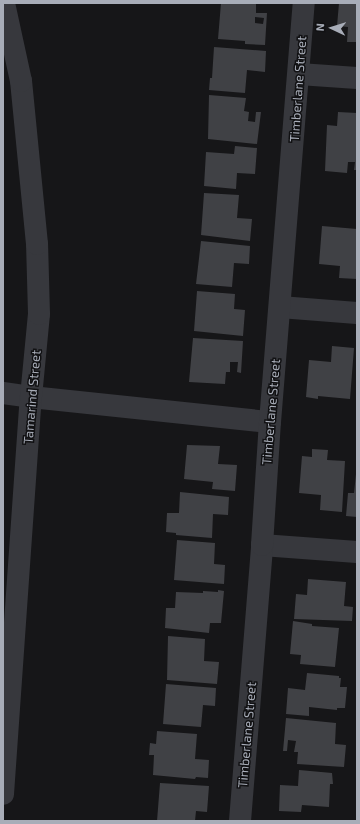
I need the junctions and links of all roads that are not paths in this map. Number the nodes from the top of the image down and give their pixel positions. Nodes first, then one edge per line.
1 (4, 3) edge
2 (304, 3) edge
3 (299, 74) junction
4 (357, 78) edge
5 (280, 307) junction
6 (357, 313) edge
7 (3, 393) edge
8 (31, 397) junction
9 (270, 422) junction
10 (262, 545) junction
11 (357, 552) edge
12 (9, 618) edge
13 (3, 794) edge
14 (240, 821) edge

1 - 8 street, Tamarind Street
2 - 3 street, Timberlane Street
3 - 4 street
3 - 5 street, Timberlane Street
5 - 6 street
5 - 9 street, Timberlane Street
7 - 8 street
8 - 9 street
8 - 12 street, Tamarind Street
9 - 10 street, Timberlane Street
10 - 11 street
10 - 14 street, Timberlane Street
12 - 13 street, Tamarind Street

